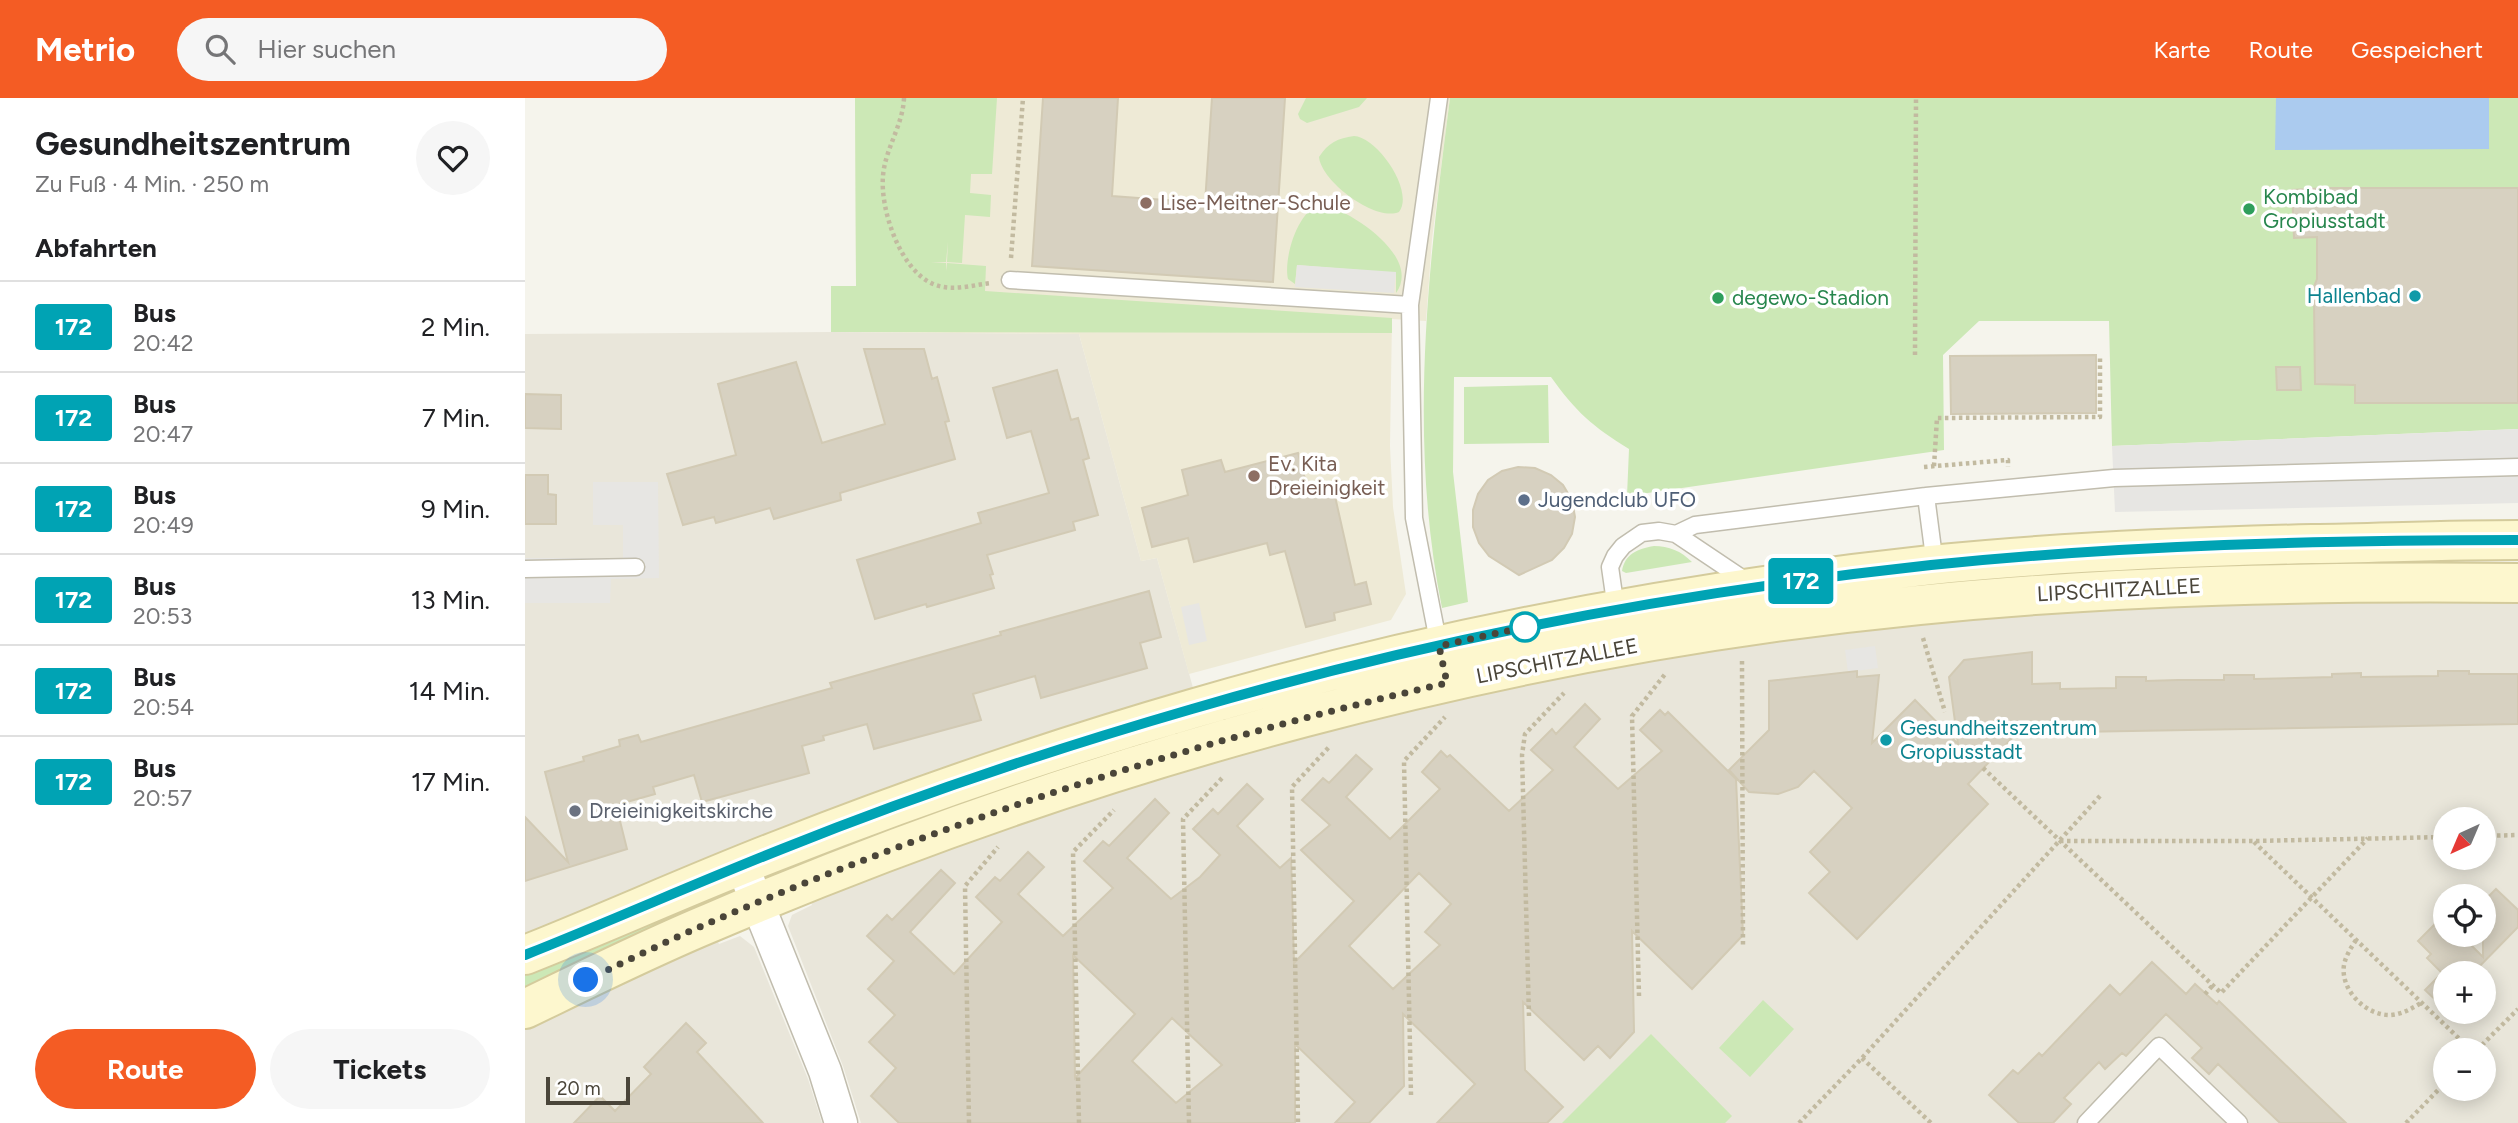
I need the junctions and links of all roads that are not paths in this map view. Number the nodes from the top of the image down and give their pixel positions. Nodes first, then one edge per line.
1 (1439, 98) edge
2 (1010, 280) road end
3 (1410, 305) junction
4 (2518, 467) edge
5 (1926, 496) junction
6 (1676, 534) junction
7 (2505, 540) edge
8 (1935, 565) junction
9 (636, 567) dead end
10 (525, 569) edge
11 (2506, 582) edge
12 (1754, 587) junction
13 (1616, 609) junction
14 (1439, 646) junction
15 (1623, 647) junction
16 (1447, 698) junction
17 (742, 865) junction
18 (757, 903) junction
19 (525, 955) edge
20 (525, 1009) edge
21 (841, 1123) edge
22 (2086, 1123) edge
23 (2239, 1123) edge

1 - 3 lane
2 - 3 lane
3 - 14 lane
4 - 5 lane
5 - 6 lane
5 - 8 lane
6 - 12 lane
6 - 13 lane
7 - 8 street, LIPSCHITZALLEE
7 - 11 street
8 - 12 street, LIPSCHITZALLEE
9 - 10 lane
11 - 15 street, LIPSCHITZALLEE
12 - 13 street, LIPSCHITZALLEE
13 - 14 street, LIPSCHITZALLEE
13 - 15 street
14 - 16 street
14 - 17 street, LIPSCHITZALLEE
15 - 16 street, LIPSCHITZALLEE
16 - 18 street, LIPSCHITZALLEE
17 - 18 street
17 - 19 street, LIPSCHITZALLEE
18 - 20 street, LIPSCHITZALLEE
18 - 21 street
22 - 23 lane

